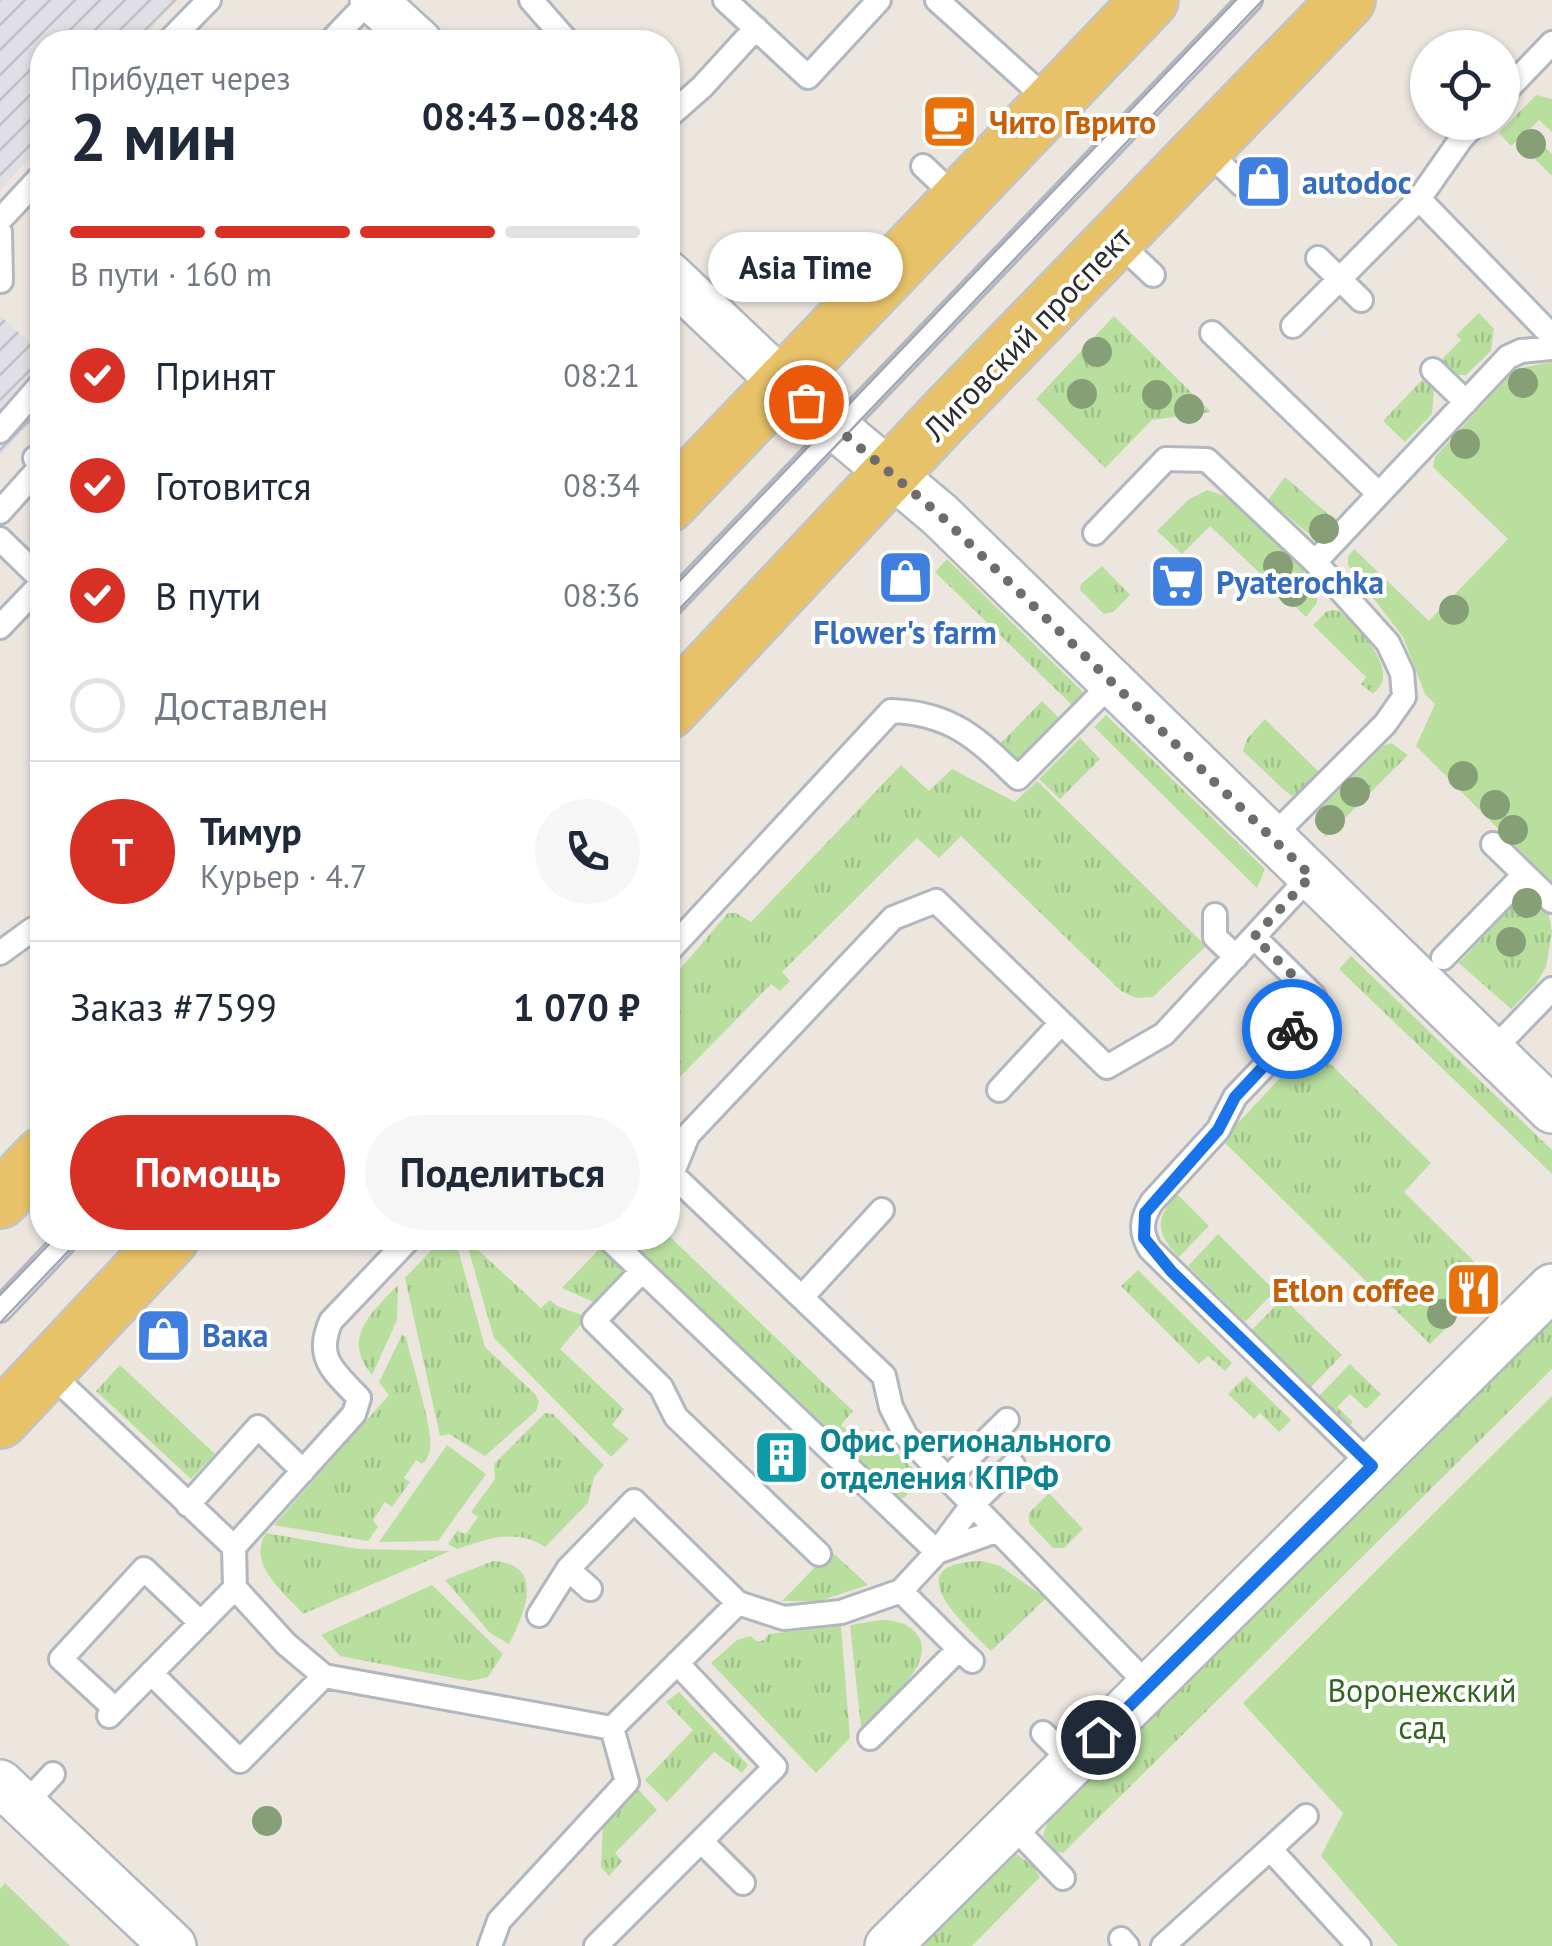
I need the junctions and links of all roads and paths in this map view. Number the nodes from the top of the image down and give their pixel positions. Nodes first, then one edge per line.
1 (209, 0) edge
2 (372, 0) edge
3 (530, 0) edge
4 (725, 0) edge
5 (879, 0) edge
6 (937, 0) edge
7 (1150, 0) edge
8 (1250, 0) edge
9 (1347, 0) edge
10 (756, 28) junction
11 (180, 30) edge
12 (342, 30) edge
13 (406, 30) edge
14 (557, 30) edge
15 (1548, 57) edge
16 (1520, 81) edge
17 (1051, 103) junction
18 (680, 106) edge
19 (1460, 140) edge
20 (30, 188) edge
21 (1419, 199) junction
22 (0, 220) edge
23 (0, 232) edge
24 (1318, 258) dead end
25 (1339, 279) junction
26 (2, 282) edge
27 (680, 285) edge
28 (1361, 300) dead end
29 (1548, 323) edge
30 (1293, 326) dead end
31 (1212, 332) dead end
32 (1552, 348) edge
33 (1432, 370) dead end
34 (783, 382) junction
35 (30, 397) edge
36 (1466, 402) junction
37 (837, 428) junction
38 (0, 431) edge
39 (891, 475) junction
40 (30, 478) edge
41 (680, 491) edge
42 (1380, 494) junction
43 (0, 512) edge
44 (1095, 533) dead end
45 (0, 540) edge
46 (1315, 562) junction
47 (30, 570) edge
48 (680, 594) edge
49 (30, 595) edge
50 (0, 627) edge
51 (1114, 682) junction
52 (680, 697) edge
53 (1272, 838) junction
54 (1493, 844) dead end
55 (1524, 874) junction
56 (1311, 876) junction
57 (1552, 902) edge
58 (1216, 915) dead end
59 (30, 935) edge
60 (680, 936) edge
61 (1254, 937) junction
62 (0, 953) edge
63 (1236, 957) junction
64 (1444, 958) dead end
65 (1552, 989) edge
66 (1062, 1023) junction
67 (1492, 1051) junction
68 (999, 1090) dead end
69 (1552, 1110) edge
70 (680, 1154) edge
71 (30, 1169) edge
72 (680, 1182) edge
73 (0, 1200) edge
74 (882, 1210) dead end
75 (57, 1250) edge
76 (160, 1250) edge
77 (399, 1250) edge
78 (620, 1250) edge
79 (642, 1271) junction
80 (1552, 1287) edge
81 (802, 1298) junction
82 (0, 1310) edge
83 (47, 1370) junction
84 (0, 1420) edge
85 (1006, 1420) dead end
86 (1013, 1466) dead end
87 (1372, 1466) junction
88 (303, 1471) junction
89 (947, 1479) junction
90 (188, 1504) junction
91 (972, 1505) junction
92 (996, 1531) junction
93 (234, 1547) junction
94 (937, 1552) junction
95 (819, 1554) dead end
96 (568, 1569) junction
97 (235, 1588) junction
98 (590, 1589) dead end
99 (902, 1590) junction
100 (738, 1603) junction
101 (539, 1616) dead end
102 (200, 1623) junction
103 (677, 1663) junction
104 (150, 1674) junction
105 (324, 1676) junction
106 (1150, 1686) junction
107 (612, 1728) junction
108 (870, 1738) dead end
109 (26, 1787) edge
110 (1306, 1816) dead end
111 (1012, 1824) junction
112 (701, 1841) junction
113 (1270, 1848) junction
114 (1063, 1878) dead end
115 (743, 1883) dead end
116 (173, 1946) edge
117 (490, 1946) edge
118 (596, 1946) edge
119 (888, 1946) edge
120 (1163, 1946) edge
121 (1359, 1946) edge

1 - 11 lane
2 - 12 lane
2 - 13 street
3 - 14 lane
4 - 10 lane
5 - 10 lane
6 - 17 lane
7 - 17 main road
8 - 37 lane
9 - 39 main road, Лиговский проспект
10 - 18 lane
15 - 16 lane
17 - 34 main road
19 - 21 lane
20 - 22 lane
21 - 25 lane
21 - 29 lane
23 - 26 lane
24 - 25 lane
25 - 28 lane
25 - 30 lane
27 - 34 street
31 - 42 lane
32 - 36 lane
33 - 36 lane
34 - 37 street
34 - 41 main road
35 - 38 lane
36 - 42 lane
37 - 39 street
37 - 48 lane
39 - 51 street
39 - 52 main road, Лиговский проспект
40 - 43 lane
42 - 46 lane
44 - 46 lane
45 - 47 lane
46 - 53 lane
49 - 50 lane
51 - 53 street
51 - 60 lane
53 - 56 street
54 - 55 lane
55 - 57 lane
55 - 64 lane
56 - 61 lane
56 - 67 street
58 - 63 lane
59 - 62 lane
61 - 63 lane
61 - 87 lane
63 - 66 lane
65 - 67 lane
66 - 68 lane
66 - 70 lane
67 - 69 street
71 - 73 main road
72 - 81 lane
74 - 81 lane
75 - 82 lane
76 - 83 main road
77 - 88 lane
78 - 79 lane
79 - 94 lane
79 - 95 lane
80 - 87 street
81 - 89 lane
83 - 84 main road
83 - 90 lane
85 - 89 lane
86 - 91 lane
87 - 106 street
88 - 90 lane
88 - 93 lane
89 - 91 lane
90 - 93 lane
91 - 92 lane
91 - 94 lane
92 - 94 lane
92 - 106 lane
93 - 97 lane
94 - 99 lane
96 - 98 lane
96 - 100 lane
96 - 101 lane
97 - 102 lane
97 - 105 lane
99 - 100 lane
99 - 108 lane
100 - 103 lane
102 - 104 lane
102 - 104 lane
103 - 107 lane
103 - 112 lane
104 - 105 lane
105 - 107 lane
106 - 111 street
107 - 117 lane
109 - 116 street
110 - 113 lane
111 - 114 lane
111 - 119 street
112 - 115 lane
112 - 118 lane
113 - 120 lane
113 - 121 lane

